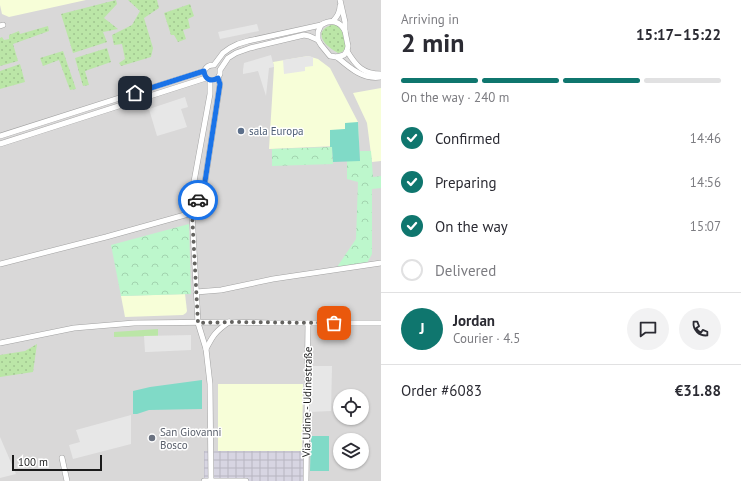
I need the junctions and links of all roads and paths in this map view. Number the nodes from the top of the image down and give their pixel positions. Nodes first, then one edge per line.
1 (340, 0) edge
2 (333, 21) junction
3 (321, 25) junction
4 (344, 29) junction
5 (318, 40) junction
6 (347, 51) junction
7 (337, 57) junction
8 (214, 65) junction
9 (220, 70) junction
10 (204, 71) junction
11 (381, 74) edge
12 (381, 77) edge
13 (218, 78) junction
14 (208, 79) junction
15 (0, 136) edge
16 (0, 144) edge
17 (195, 176) junction
18 (204, 186) junction
19 (193, 193) junction
20 (192, 213) junction
21 (381, 263) edge
22 (0, 264) edge
23 (196, 292) junction
24 (230, 322) junction
25 (198, 323) junction
26 (308, 323) junction
27 (381, 323) edge
28 (0, 343) edge
29 (206, 349) junction
30 (62, 458) dead end
31 (68, 481) edge
32 (204, 481) edge
33 (211, 481) edge
34 (246, 481) edge
35 (306, 481) edge

1 - 2 street
1 - 4 street
2 - 3 street
2 - 4 street
3 - 5 street
3 - 8 street
4 - 6 street
5 - 7 street
5 - 9 street
6 - 7 street
6 - 11 street
7 - 12 street
8 - 9 street
8 - 10 street
9 - 13 street
10 - 14 street
10 - 15 street
13 - 14 street
13 - 18 street
14 - 16 street
14 - 17 street
17 - 18 street
17 - 19 street
18 - 19 street
18 - 20 street
19 - 20 street
20 - 22 street
20 - 23 street
21 - 23 street
23 - 25 street
24 - 25 street
24 - 26 street
24 - 29 street
25 - 28 street
25 - 29 street
26 - 27 street
26 - 35 street, Via Udine - Udinestraße
29 - 33 street
30 - 31 street
32 - 33 street
33 - 34 street

